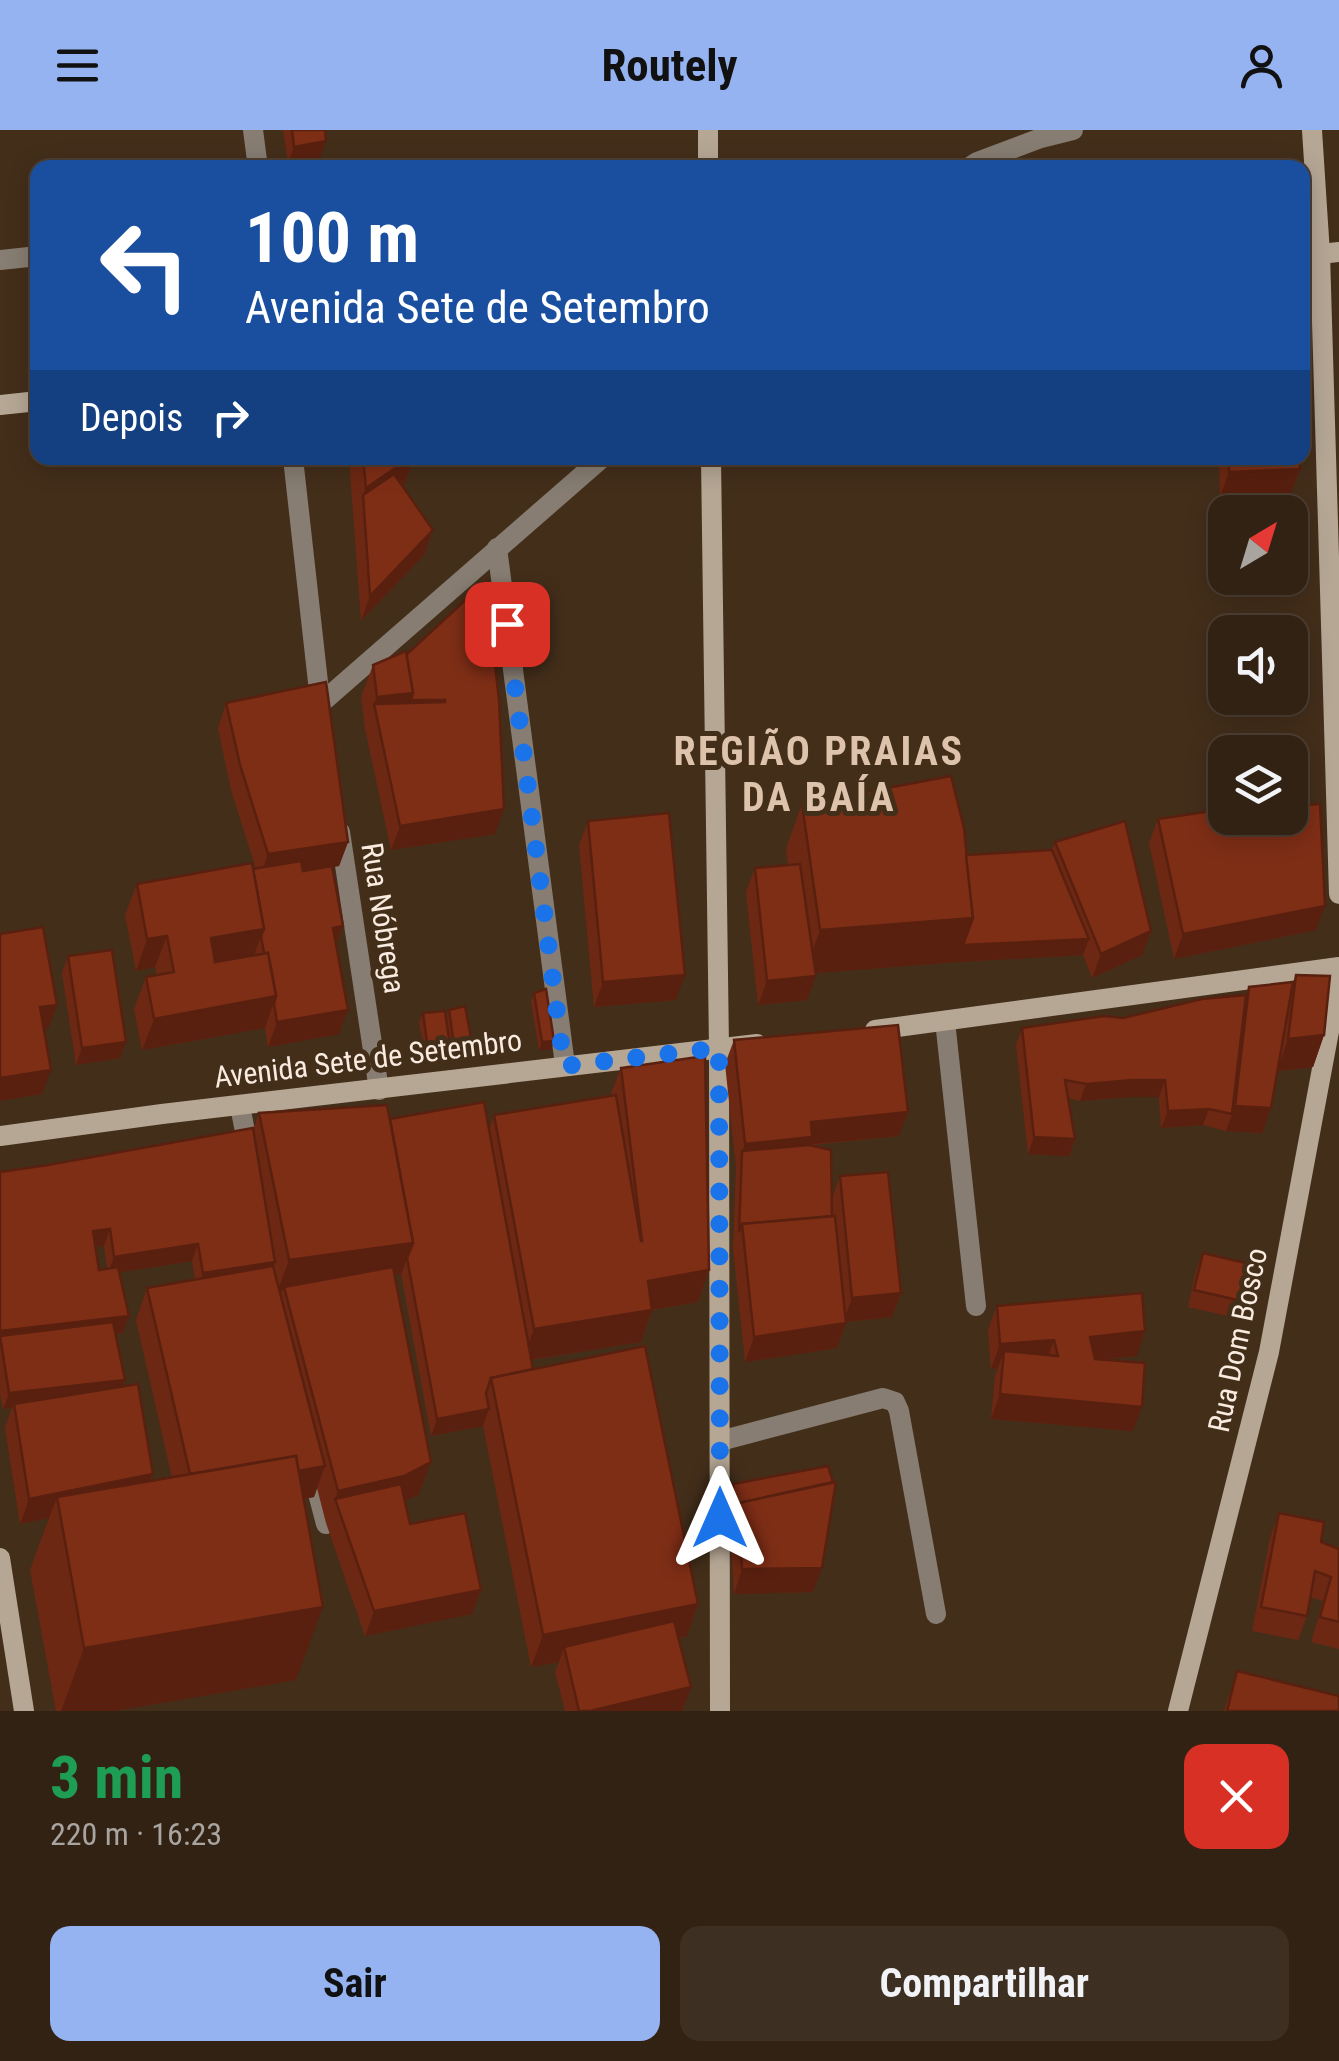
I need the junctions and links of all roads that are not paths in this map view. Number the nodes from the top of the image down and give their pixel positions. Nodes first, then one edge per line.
1 (253, 130) edge
2 (708, 130) edge
3 (1073, 130) edge
4 (1312, 130) edge
5 (257, 160) edge
6 (708, 160) edge
7 (982, 160) edge
8 (1321, 254) edge
9 (30, 257) edge
10 (0, 260) edge
11 (30, 401) edge
12 (0, 405) edge
13 (294, 465) edge
14 (594, 465) edge
15 (711, 465) edge
16 (497, 548) junction
17 (338, 820) edge
18 (1339, 894) edge
19 (1339, 967) edge
20 (1339, 978) edge
21 (945, 1021) junction
22 (851, 1032) edge
23 (775, 1042) edge
24 (719, 1048) junction
25 (564, 1066) junction
26 (379, 1090) junction
27 (240, 1106) junction
28 (0, 1136) edge
29 (251, 1164) edge
30 (976, 1306) dead end
31 (720, 1441) junction
32 (305, 1444) edge
33 (326, 1524) dead end
34 (0, 1558) edge
35 (936, 1614) dead end
36 (24, 1711) edge
37 (720, 1711) edge
38 (1178, 1711) edge

1 - 5 street
2 - 6 street
3 - 7 street
4 - 8 street
8 - 18 street
9 - 10 street
11 - 12 street
13 - 16 street
14 - 16 street
15 - 24 street
16 - 25 street
17 - 26 street, Rua Nóbrega
19 - 21 street
20 - 38 street, Rua Dom Bosco
21 - 22 street
21 - 30 street
23 - 24 street, Avenida Sete de Setembro
24 - 25 street, Avenida Sete de Setembro
24 - 31 street
25 - 26 street, Avenida Sete de Setembro
26 - 27 street, Avenida Sete de Setembro
27 - 28 street, Avenida Sete de Setembro
27 - 29 street
31 - 35 street
31 - 37 street
32 - 33 street
34 - 36 street

